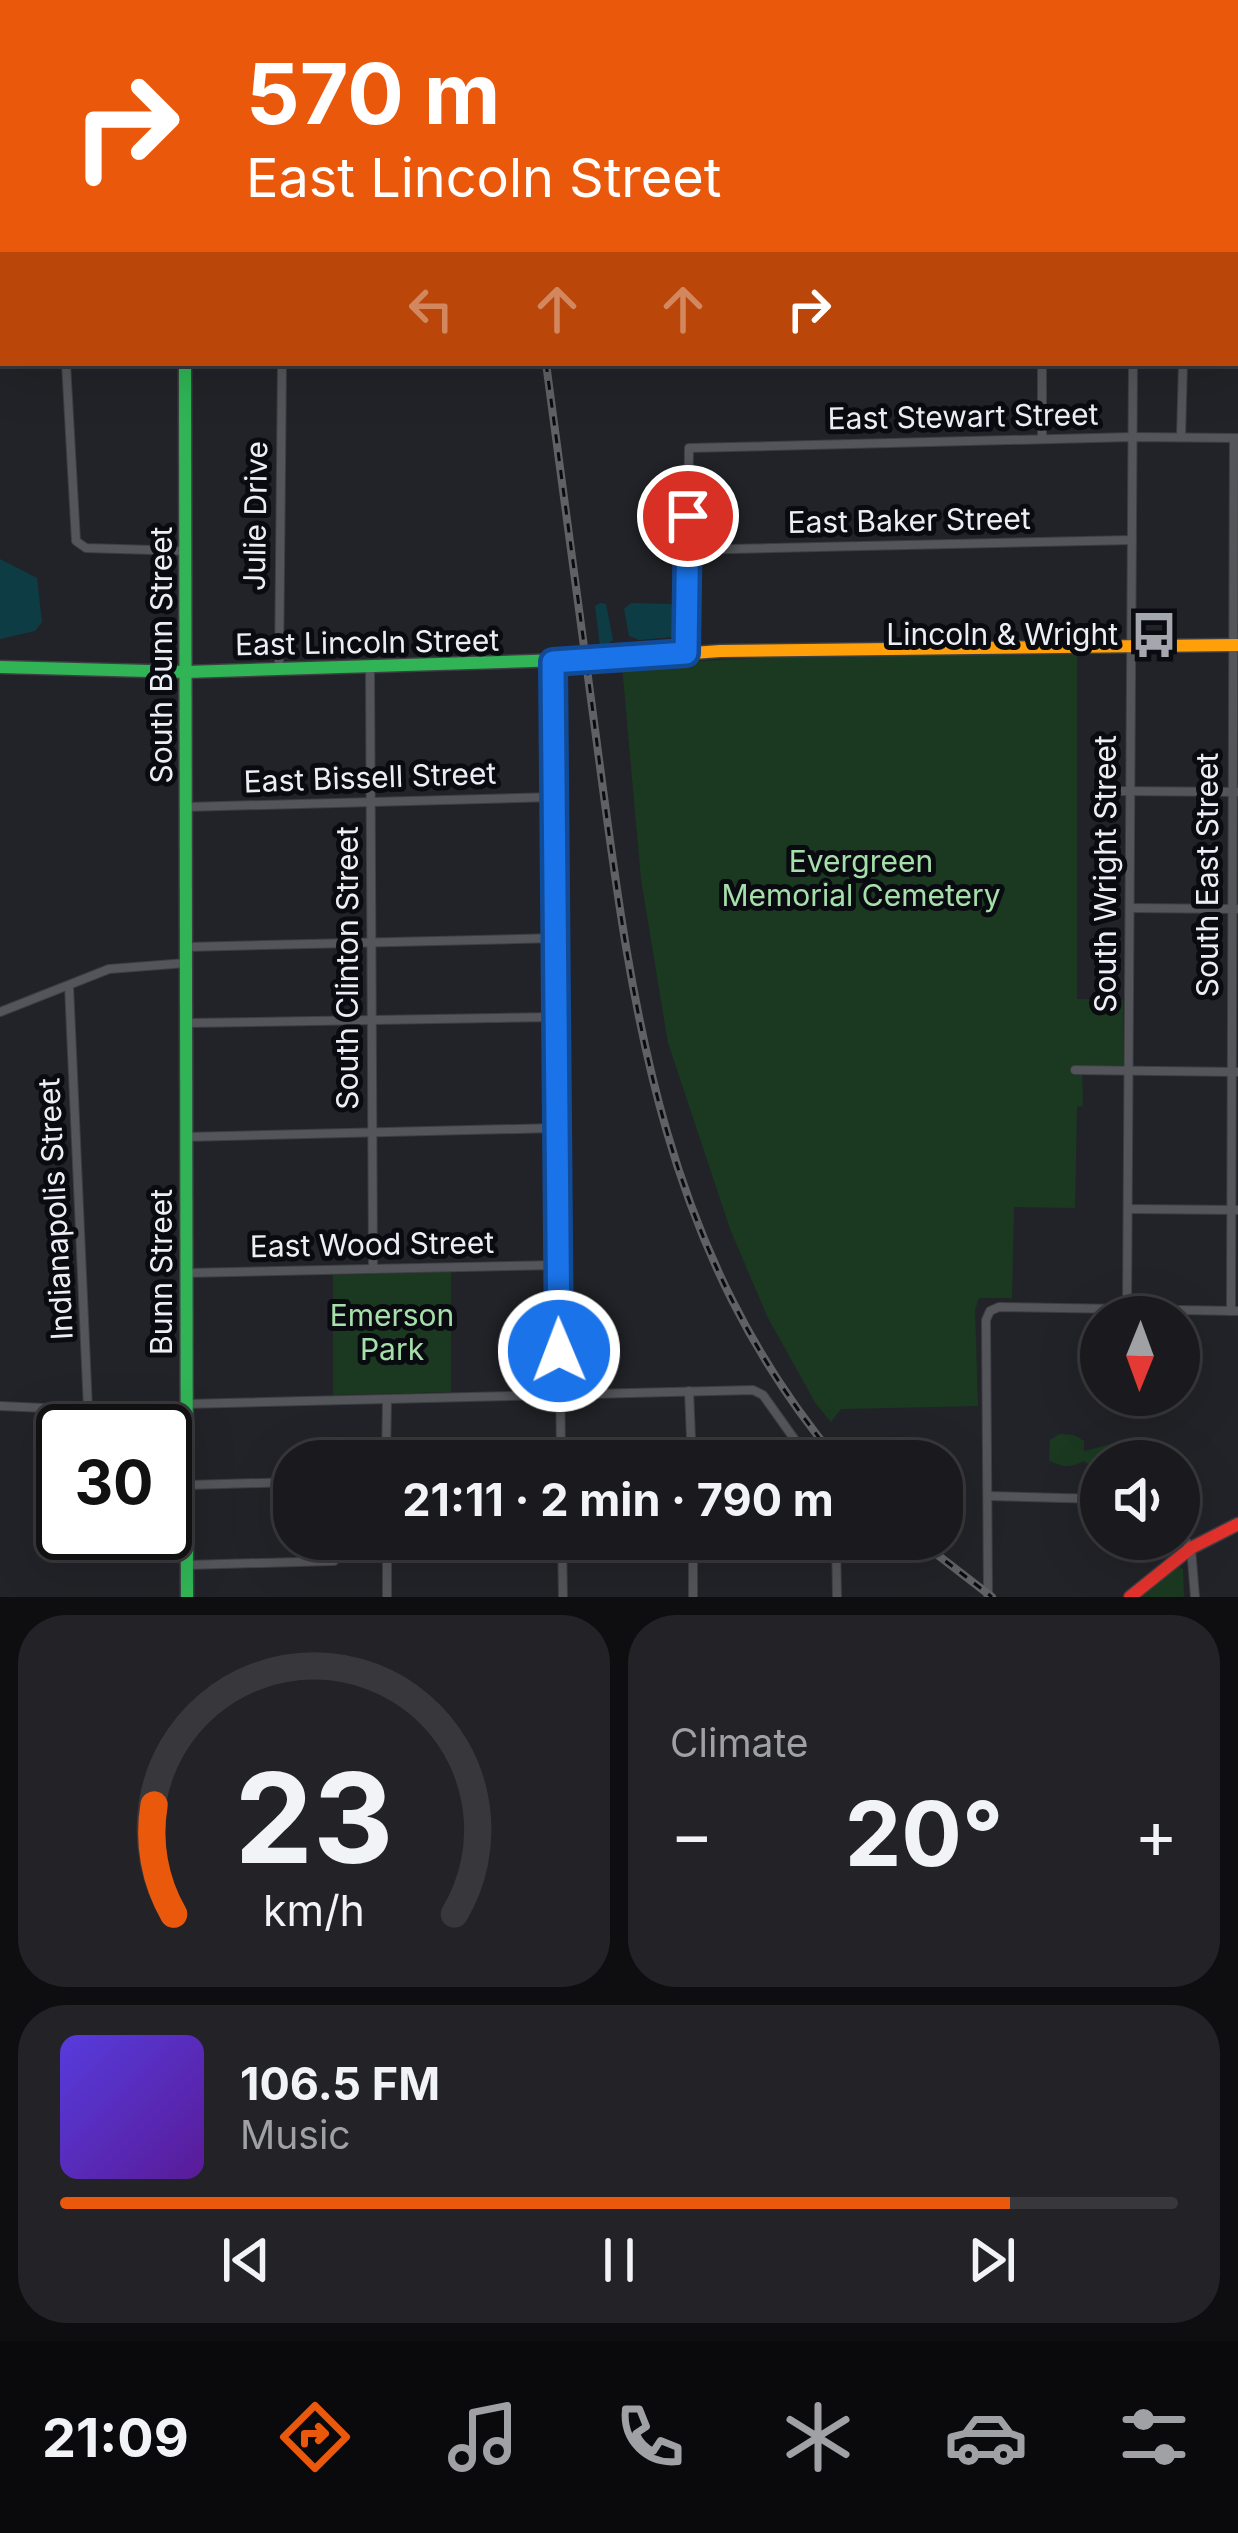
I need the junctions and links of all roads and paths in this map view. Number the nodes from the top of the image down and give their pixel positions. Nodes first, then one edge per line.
1 (66, 366) edge
2 (185, 366) edge
3 (282, 366) edge
4 (1042, 366) edge
5 (1133, 366) edge
6 (1183, 366) edge
7 (1132, 437) junction
8 (1180, 437) junction
9 (1236, 438) edge
10 (1042, 439) junction
11 (1132, 539) junction
12 (687, 550) junction
13 (187, 551) junction
14 (1132, 644) junction
15 (1236, 645) edge
16 (686, 653) junction
17 (553, 662) junction
18 (0, 667) edge
19 (370, 667) junction
20 (279, 669) junction
21 (186, 672) junction
22 (1115, 790) dead end
23 (1131, 791) junction
24 (1235, 792) edge
25 (554, 797) junction
26 (371, 802) junction
27 (186, 807) junction
28 (1130, 908) junction
29 (1235, 909) edge
30 (556, 938) junction
31 (373, 942) junction
32 (185, 947) junction
33 (186, 963) junction
34 (69, 986) junction
35 (0, 1012) edge
36 (556, 1017) junction
37 (373, 1018) junction
38 (187, 1023) junction
39 (1075, 1070) dead end
40 (1129, 1071) junction
41 (1235, 1072) edge
42 (557, 1128) junction
43 (373, 1132) junction
44 (186, 1137) junction
45 (1128, 1209) junction
46 (1234, 1210) edge
47 (558, 1265) junction
48 (374, 1269) junction
49 (186, 1273) junction
50 (1127, 1296) edge
51 (1080, 1309) edge
52 (1200, 1311) edge
53 (1234, 1311) edge
54 (689, 1391) junction
55 (560, 1394) junction
56 (387, 1399) junction
57 (88, 1404) edge
58 (186, 1404) joint
59 (0, 1406) edge
60 (36, 1408) edge
61 (386, 1440) edge
62 (561, 1440) edge
63 (691, 1440) edge
64 (795, 1440) edge
65 (273, 1483) edge
66 (192, 1485) edge
67 (988, 1496) junction
68 (1080, 1498) edge
69 (1238, 1524) edge
70 (1200, 1544) edge
71 (187, 1560) edge
72 (387, 1560) edge
73 (562, 1560) edge
74 (693, 1560) edge
75 (837, 1560) edge
76 (1177, 1560) edge
77 (1192, 1560) edge
78 (334, 1561) dead end
79 (187, 1564) junction
80 (187, 1597) edge
81 (387, 1597) edge
82 (563, 1597) edge
83 (693, 1597) edge
84 (838, 1597) edge
85 (988, 1597) edge
86 (1130, 1597) edge
87 (1196, 1597) edge

1 - 13 street
2 - 13 main road, South Bunn Street
3 - 20 street, Julie Drive
4 - 10 street
5 - 7 street, South Wright Street
6 - 8 street
7 - 8 street, East Stewart Street
7 - 10 street, East Stewart Street
7 - 11 street, South Wright Street
8 - 9 street, East Stewart Street
9 - 15 street, South East Street
10 - 12 street, East Stewart Street
11 - 12 street, East Baker Street
11 - 14 street, South Wright Street
12 - 16 street
13 - 21 main road, South Bunn Street
14 - 15 main road, East Lincoln Street
14 - 16 main road, East Lincoln Street
14 - 23 street, South Wright Street
15 - 24 street, South East Street
16 - 17 main road, East Lincoln Street
17 - 19 main road, East Lincoln Street
17 - 25 street
18 - 21 main road, East Lincoln Street
19 - 20 main road, East Lincoln Street
19 - 26 street, South Clinton Street
20 - 21 main road, East Lincoln Street
21 - 27 main road, South Bunn Street
22 - 23 street
23 - 24 street
23 - 28 street, South Wright Street
24 - 29 street, South East Street
25 - 26 street, East Bissell Street
25 - 30 street
26 - 27 street, East Bissell Street
26 - 31 street, South Clinton Street
27 - 32 main road, South Bunn Street
28 - 29 street
28 - 40 street, South Wright Street
29 - 41 street, South East Street
30 - 31 street
30 - 36 street
31 - 32 street
31 - 37 street, South Clinton Street
32 - 33 main road, Bunn Street
33 - 34 street
33 - 38 main road, Bunn Street
34 - 35 street
34 - 57 street, Indianapolis Street
36 - 37 street
36 - 42 street
37 - 38 street
37 - 43 street, South Clinton Street
38 - 44 main road, Bunn Street
39 - 40 street
40 - 41 street
40 - 45 street, South Wright Street
41 - 46 street, South East Street
42 - 43 street
42 - 47 street
43 - 44 street
43 - 48 street, South Clinton Street
44 - 49 main road, Bunn Street
45 - 46 street
45 - 50 street, South Wright Street
46 - 53 street, South East Street
47 - 48 street, East Wood Street
47 - 55 street
48 - 49 street, East Wood Street
49 - 58 main road, Bunn Street
51 - 67 street
52 - 53 street
54 - 55 street
54 - 63 street
54 - 64 street
55 - 56 street
55 - 62 street
56 - 58 street
56 - 61 street
59 - 60 street
65 - 66 street
67 - 68 street
67 - 85 street
69 - 70 main road
71 - 79 main road, Bunn Street
72 - 81 street
73 - 82 street
74 - 83 street
75 - 84 street
76 - 86 main road
77 - 87 street
78 - 79 street
79 - 80 main road, Bunn Street

